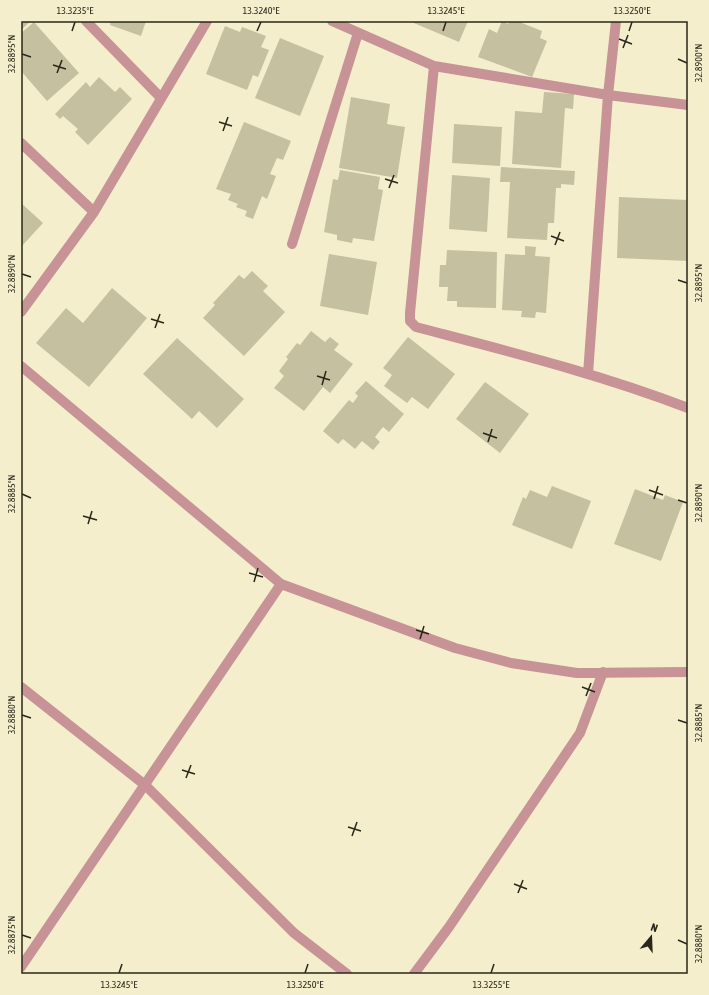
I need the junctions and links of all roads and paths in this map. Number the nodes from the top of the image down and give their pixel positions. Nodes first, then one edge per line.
1 (86, 21) edge
2 (207, 21) edge
3 (332, 21) edge
4 (616, 21) edge
5 (358, 33) junction
6 (434, 66) junction
7 (608, 95) junction
8 (161, 98) junction
9 (688, 105) edge
10 (21, 143) edge
11 (94, 212) junction
12 (292, 244) dead end
13 (21, 312) edge
14 (21, 366) edge
15 (588, 374) junction
16 (688, 408) edge
17 (281, 584) junction
18 (688, 671) edge
19 (603, 672) junction
20 (21, 687) edge
21 (145, 785) junction
22 (21, 967) edge
23 (347, 974) edge
24 (414, 974) edge

1 - 8 street
2 - 8 street
3 - 5 street
4 - 7 street
5 - 6 street
5 - 12 street
6 - 7 street
6 - 15 street
7 - 9 street
7 - 15 street
8 - 11 street
10 - 11 street
11 - 13 street
14 - 17 street
15 - 16 street
17 - 19 street
17 - 21 street
18 - 19 street
19 - 24 street
20 - 21 street
21 - 22 street
21 - 23 street

